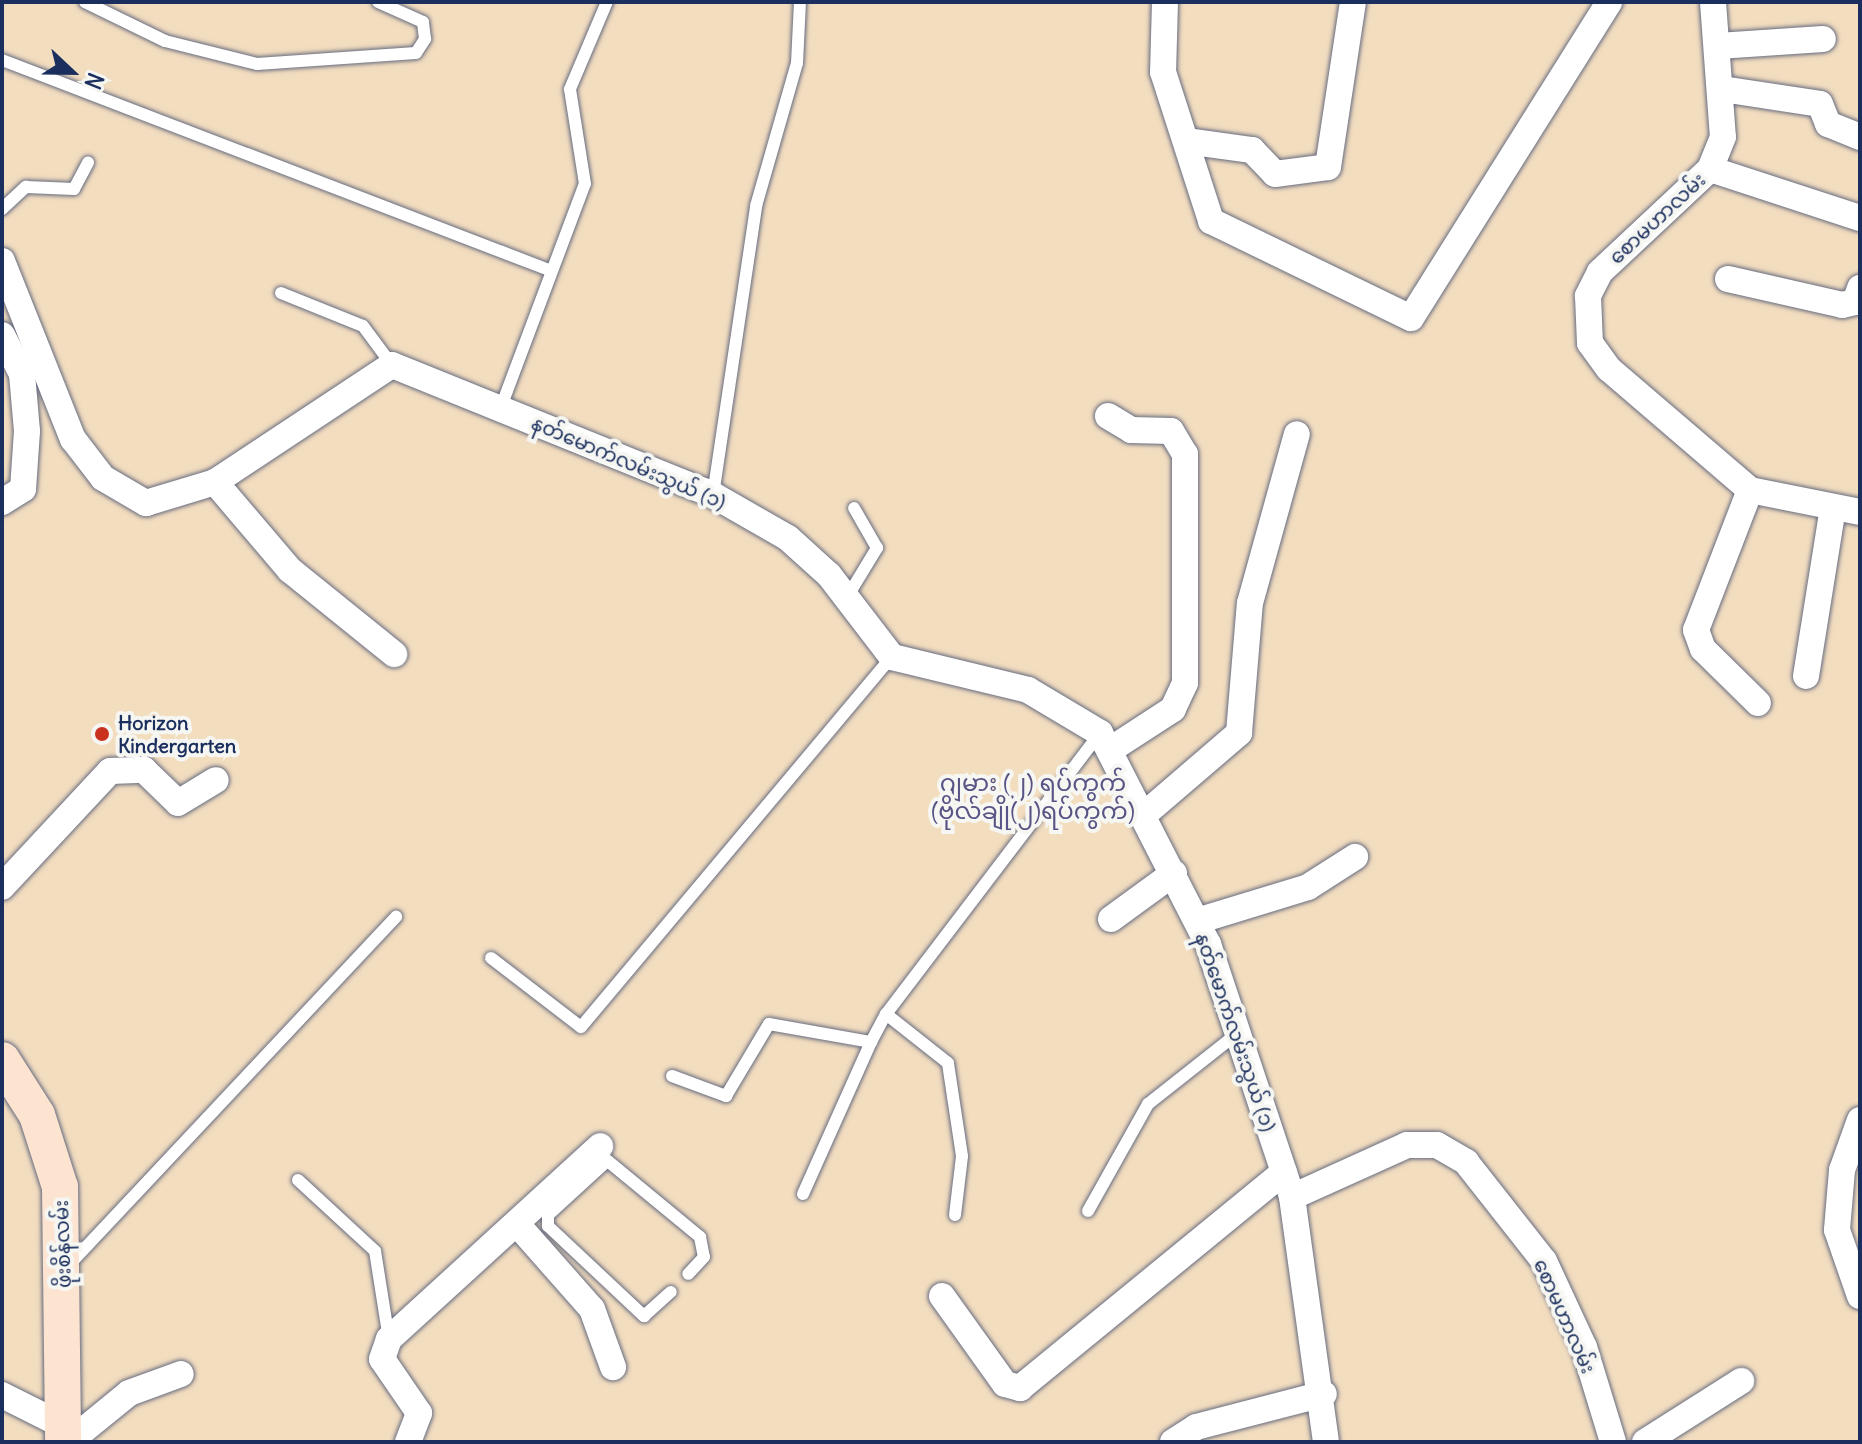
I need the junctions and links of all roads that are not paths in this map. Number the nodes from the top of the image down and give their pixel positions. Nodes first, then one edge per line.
1 (85, 2) edge
2 (378, 2) edge
3 (607, 2) edge
4 (800, 2) edge
5 (1165, 2) edge
6 (1353, 2) edge
7 (1609, 2) edge
8 (1713, 2) edge
9 (1823, 39) dead end
10 (1718, 46) junction
11 (2, 60) edge
12 (1722, 89) junction
13 (1860, 137) edge
14 (1186, 141) junction
15 (88, 163) dead end
16 (1710, 169) junction
17 (2, 209) edge
18 (1860, 218) edge
19 (2, 261) edge
20 (549, 270) junction
21 (1728, 279) dead end
22 (1860, 288) edge
23 (281, 293) dead end
24 (2, 335) edge
25 (392, 365) junction
26 (501, 407) junction
27 (1108, 416) dead end
28 (1297, 434) dead end
29 (215, 482) junction
30 (1750, 490) junction
31 (713, 495) junction
32 (2, 502) edge
33 (1833, 507) junction
34 (854, 508) dead end
35 (1860, 512) edge
36 (846, 599) junction
37 (394, 654) dead end
38 (892, 657) junction
39 (1806, 676) dead end
40 (1758, 703) dead end
41 (1105, 741) junction
42 (216, 780) dead end
43 (1146, 813) junction
44 (1355, 857) dead end
45 (1174, 873) junction
46 (2, 887) edge
47 (396, 917) dead end
48 (1111, 919) dead end
49 (1197, 921) junction
50 (491, 958) dead end
51 (886, 1014) junction
52 (1238, 1033) junction
53 (871, 1042) junction
54 (2, 1060) edge
55 (672, 1076) dead end
56 (1860, 1120) edge
57 (601, 1152) junction
58 (298, 1180) dead end
59 (1288, 1184) junction
60 (803, 1194) dead end
61 (1088, 1211) dead end
62 (955, 1215) dead end
63 (517, 1224) junction
64 (64, 1270) junction
65 (688, 1274) dead end
66 (671, 1292) dead end
67 (942, 1296) dead end
68 (1860, 1296) edge
69 (389, 1339) junction
70 (613, 1367) dead end
71 (181, 1374) dead end
72 (1741, 1381) dead end
73 (1324, 1394) junction
74 (2, 1395) edge
75 (64, 1436) edge
76 (408, 1442) edge
77 (1173, 1442) edge
78 (1326, 1442) edge
79 (1613, 1442) edge
80 (1645, 1442) edge

1 - 2 lane
3 - 20 lane
4 - 31 lane
5 - 14 street
6 - 14 street
7 - 14 street
8 - 10 street, စောမဟာလမ်း
9 - 10 street
10 - 12 street, စောမဟာလမ်း
11 - 20 lane
12 - 13 street
12 - 16 street, စောမဟာလမ်း
15 - 17 lane
16 - 18 street
16 - 30 street, စောမဟာလမ်း
19 - 29 street
20 - 26 lane
21 - 22 street
23 - 25 lane
24 - 32 street
25 - 26 street, နတ်မောက်လမ်းသွယ် (၁)
25 - 29 street
26 - 31 street, နတ်မောက်လမ်းသွယ် (၁)
27 - 41 street
28 - 43 street
29 - 37 street
30 - 33 street, စောမဟာလမ်း
30 - 40 street
31 - 36 street, နတ်မောက်လမ်းသွယ် (၁)
33 - 35 street, စောမဟာလမ်း
33 - 39 street
34 - 36 lane
36 - 38 street, နတ်မောက်လမ်းသွယ် (၁)
38 - 41 street, နတ်မောက်လမ်းသွယ် (၁)
38 - 50 lane
41 - 43 street, နတ်မောက်လမ်းသွယ် (၁)
41 - 51 lane
42 - 46 street
43 - 45 street, နတ်မောက်လမ်းသွယ် (၁)
44 - 49 street
45 - 48 street
45 - 49 street, နတ်မောက်လမ်းသွယ် (၁)
47 - 64 lane
49 - 52 street, နတ်မောက်လမ်းသွယ် (၁)
51 - 53 lane
51 - 62 lane
52 - 59 street, နတ်မောက်လမ်းသွယ် (၁)
52 - 61 lane
53 - 55 lane
53 - 60 lane
54 - 64 main road, ဖိုးစိန်လမ်း
56 - 68 street
57 - 63 street
57 - 65 lane
57 - 66 lane
58 - 69 lane
59 - 67 street, စောမဟာလမ်း
59 - 73 street, နတ်မောက်လမ်းသွယ် (၁)
59 - 79 street, စောမဟာလမ်း
63 - 69 street
63 - 70 street
64 - 75 main road, ဖိုးစိန်လမ်း
69 - 76 street
71 - 75 street
72 - 80 street
73 - 77 street
73 - 78 street, နတ်မောက်လမ်းသွယ် (၁)
74 - 75 street

